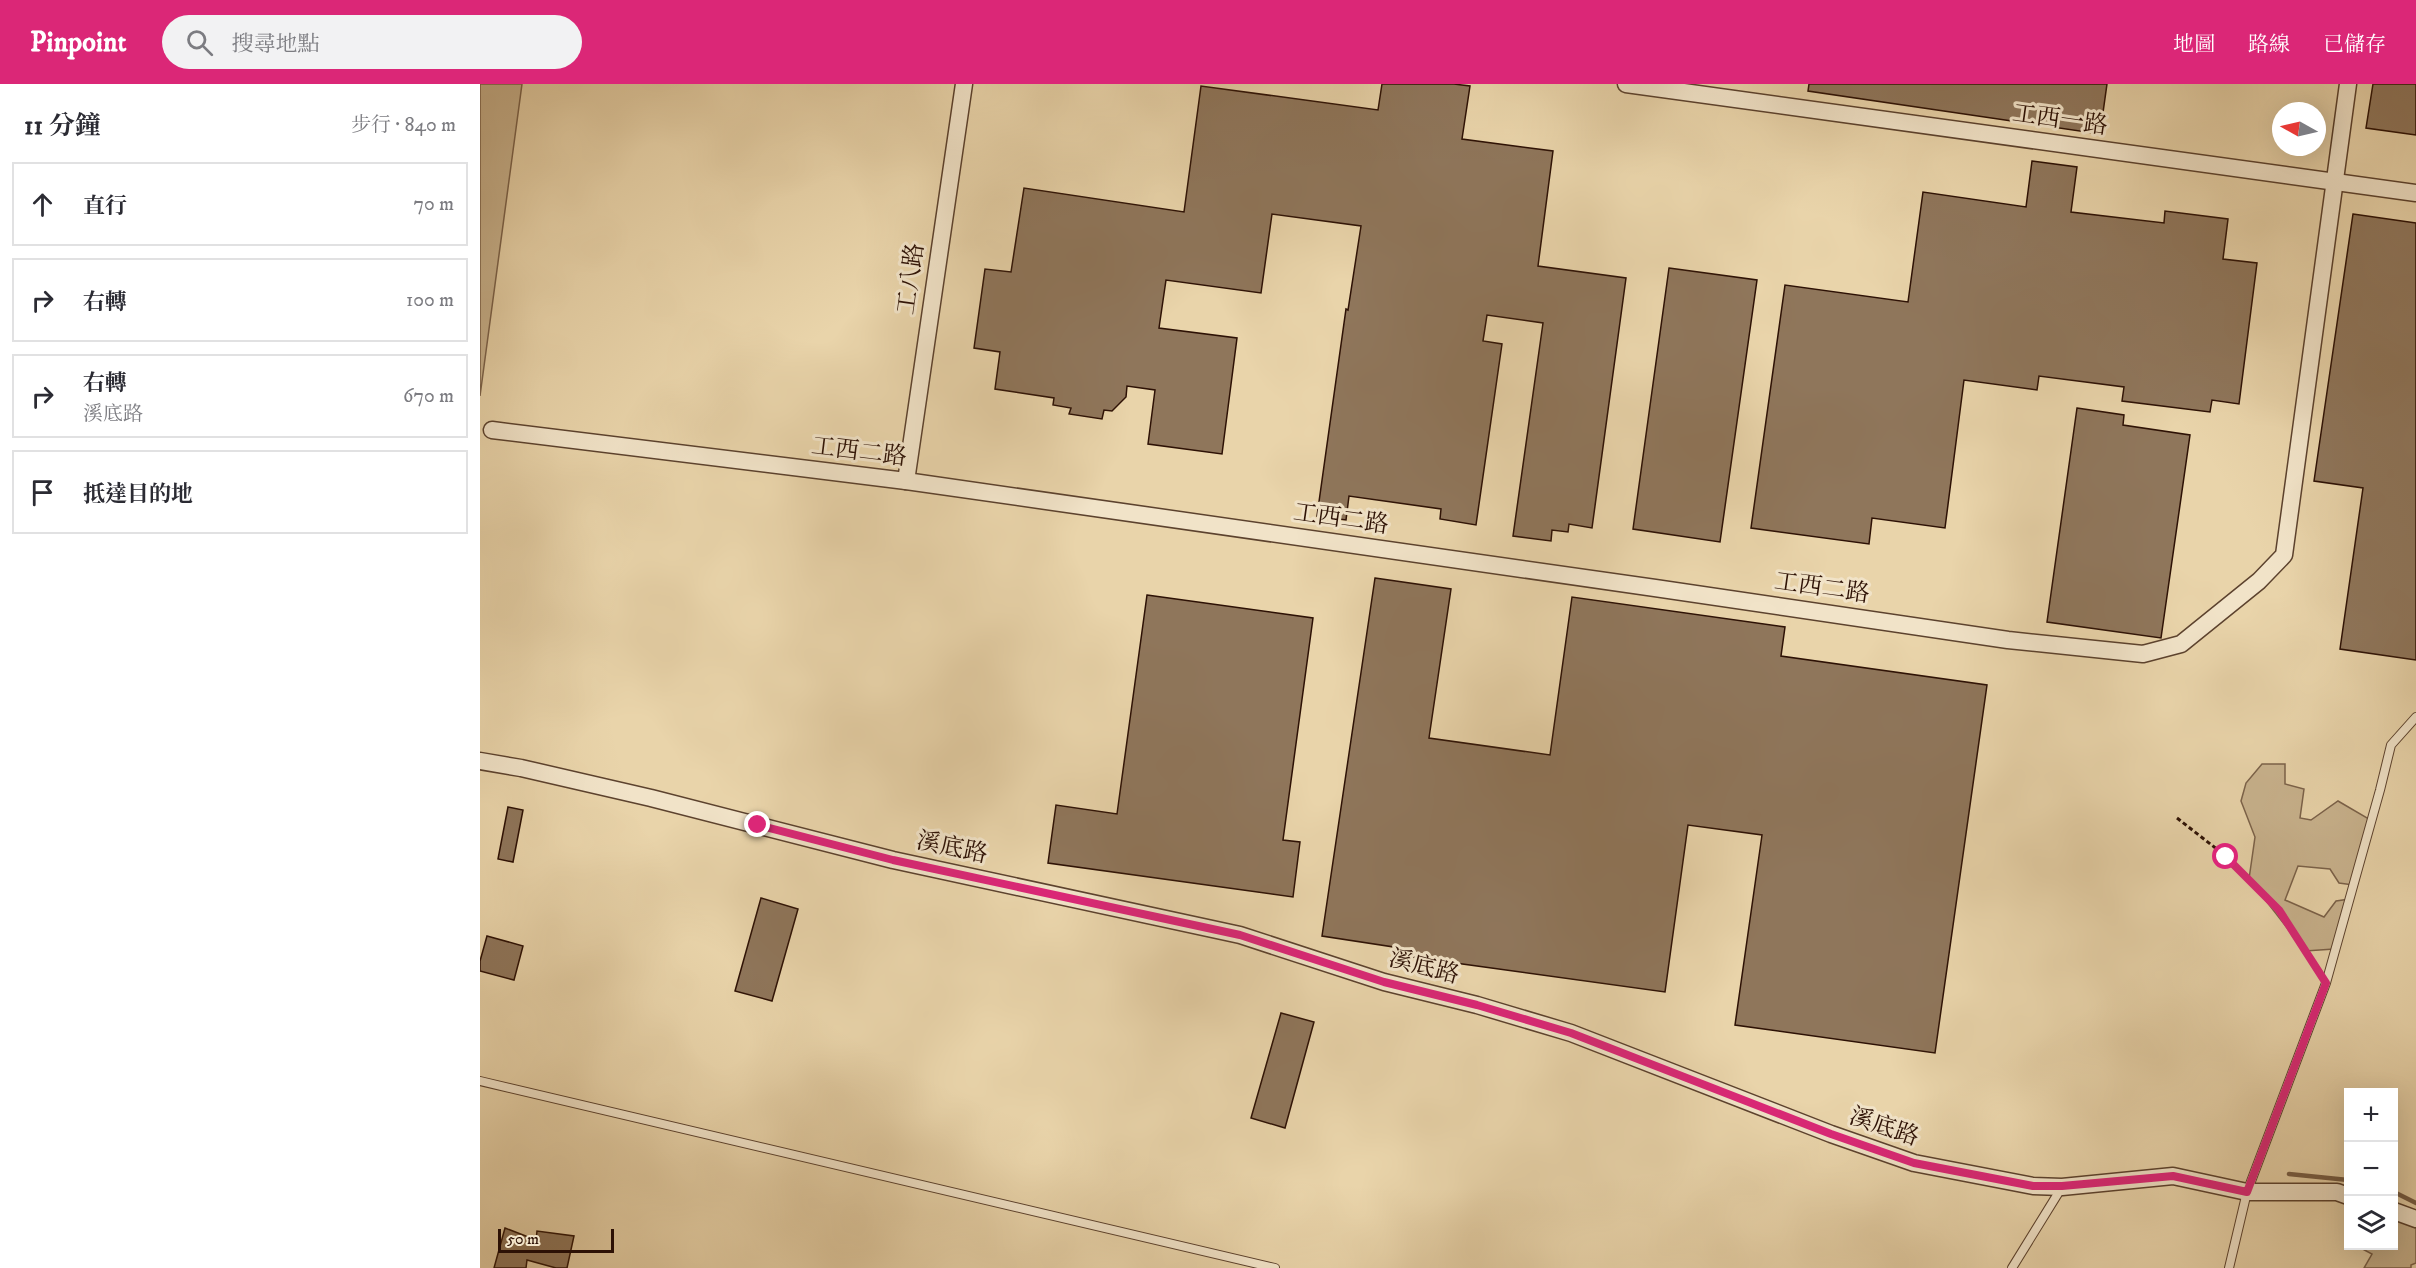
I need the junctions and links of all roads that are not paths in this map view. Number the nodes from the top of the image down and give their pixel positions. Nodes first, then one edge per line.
1 (964, 84) edge
2 (1626, 84) edge
3 (2348, 84) edge
4 (2334, 182) junction
5 (2416, 193) edge
6 (492, 430) dead end
7 (906, 482) junction
8 (2416, 717) edge
9 (480, 761) edge
10 (480, 1081) edge
11 (2062, 1186) junction
12 (2247, 1192) junction
13 (2344, 1194) edge
14 (2398, 1213) edge
15 (2416, 1220) edge
16 (1275, 1268) edge
17 (2012, 1268) edge
18 (2229, 1268) edge

1 - 7 street, 工八路
2 - 4 street, 工西一路
3 - 4 street
4 - 5 street, 工西一路
4 - 7 street, 工西二路
6 - 7 street, 工西二路
8 - 12 lane
9 - 11 street, 溪底路
10 - 16 lane
11 - 12 street, 溪底路
11 - 17 lane
12 - 13 street, 溪底路
12 - 18 lane
14 - 15 street

